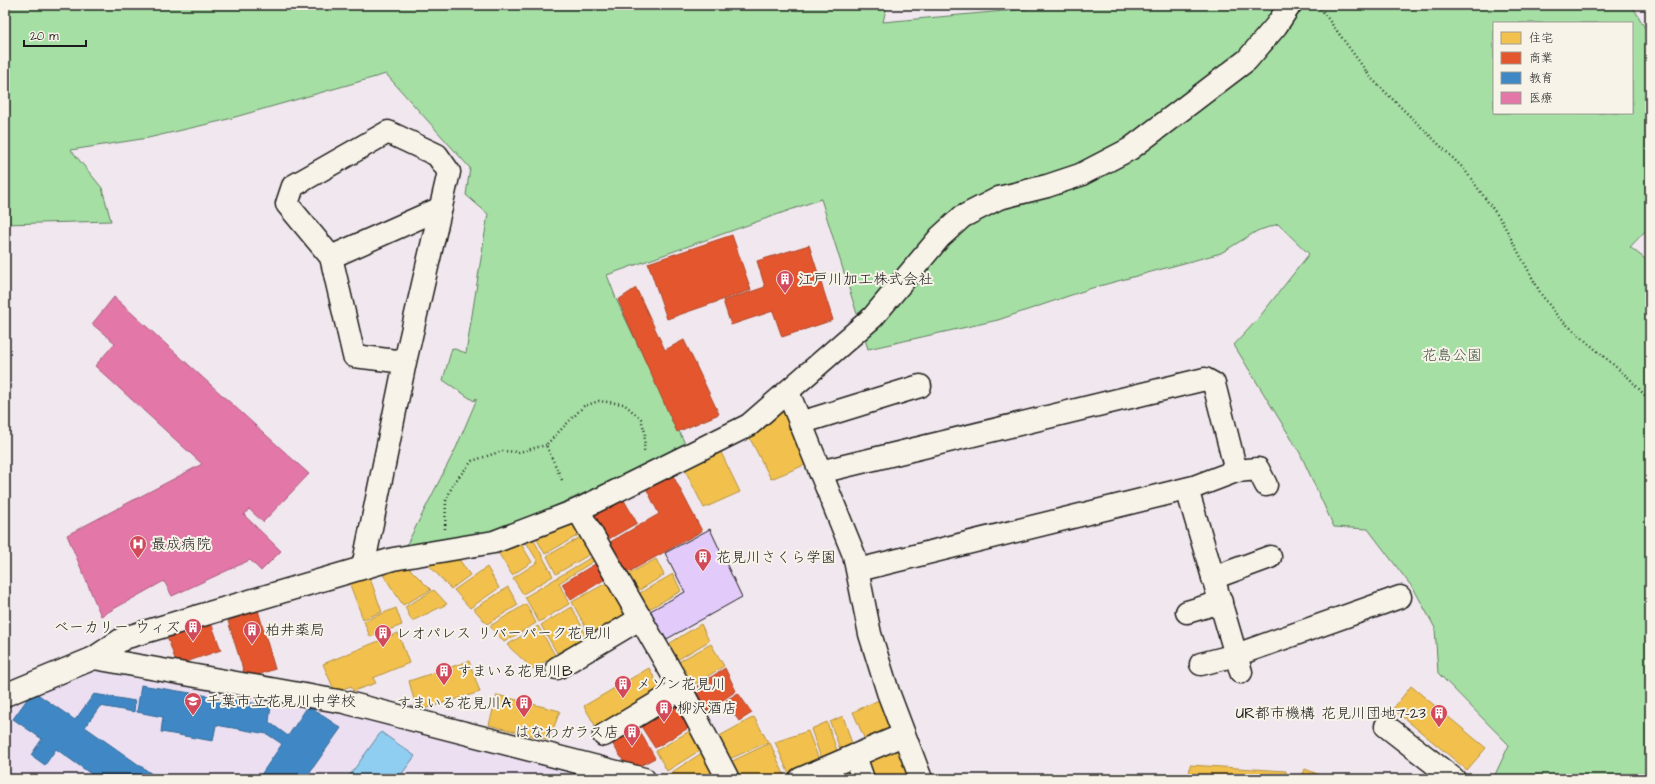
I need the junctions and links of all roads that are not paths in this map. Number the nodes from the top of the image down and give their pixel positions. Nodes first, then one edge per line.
1 (1290, 5) edge
2 (441, 208) junction
3 (331, 258) junction
4 (405, 362) junction
5 (920, 386) dead end
6 (788, 392) junction
7 (800, 423) junction
8 (1236, 471) junction
9 (820, 472) junction
10 (1266, 485) dead end
11 (1187, 489) junction
12 (578, 510) junction
13 (1270, 557) dead end
14 (363, 567) junction
15 (858, 570) junction
16 (1213, 578) junction
17 (1400, 597) dead end
18 (1221, 602) junction
19 (1187, 612) dead end
20 (640, 618) junction
21 (94, 658) junction
22 (1200, 664) dead end
23 (1239, 664) junction
24 (557, 668) dead end
25 (681, 689) junction
26 (5, 695) edge
27 (1386, 726) dead end
28 (604, 735) dead end
29 (904, 735) junction
30 (855, 756) junction
31 (644, 779) edge
32 (728, 779) edge
33 (800, 779) edge
34 (863, 779) edge
35 (921, 779) edge
36 (1454, 779) edge

1 - 6 street
2 - 3 street
2 - 3 street
2 - 4 street
3 - 4 street
4 - 14 street
5 - 7 street
6 - 7 street
6 - 12 street
7 - 9 street
8 - 9 street
8 - 10 street
8 - 11 street
9 - 15 street
11 - 15 street
11 - 16 street
12 - 14 street
12 - 20 street
13 - 16 street
14 - 21 street
15 - 29 street
16 - 18 street
17 - 23 street
18 - 19 street
18 - 23 street
20 - 24 street
20 - 25 street
21 - 26 street
21 - 31 street
22 - 23 street
25 - 28 street
25 - 32 street
27 - 36 street
29 - 30 street
29 - 35 street
30 - 33 street
30 - 34 street

